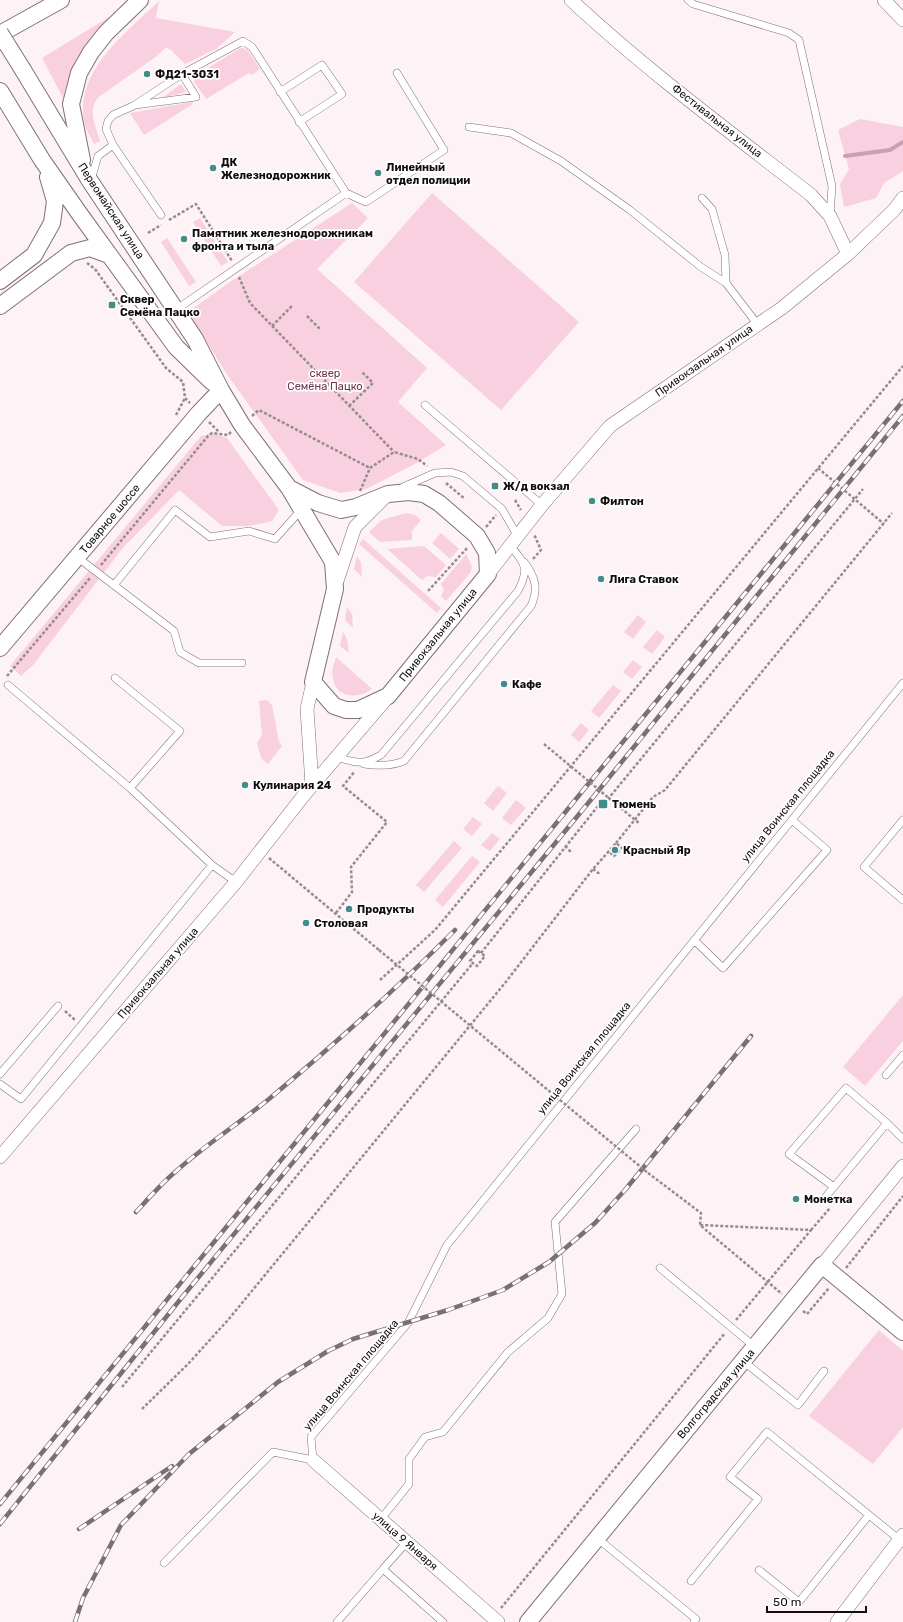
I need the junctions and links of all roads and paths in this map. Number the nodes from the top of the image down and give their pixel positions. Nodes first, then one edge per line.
1 (61, 0) edge
2 (140, 0) edge
3 (570, 0) edge
4 (688, 0) edge
5 (884, 0) edge
6 (903, 20) edge
7 (0, 33) edge
8 (397, 73) dead end
9 (182, 74) junction
10 (0, 91) edge
11 (280, 92) junction
12 (133, 106) junction
13 (299, 122) junction
14 (469, 127) dead end
15 (114, 145) junction
16 (42, 160) junction
17 (87, 175) junction
18 (346, 193) junction
19 (702, 198) dead end
20 (903, 198) edge
21 (161, 215) dead end
22 (830, 216) junction
23 (169, 221) dead end
24 (162, 225) dead end
25 (148, 233) dead end
26 (71, 253) junction
27 (848, 254) junction
28 (109, 255) junction
29 (235, 268) junction
30 (0, 281) edge
31 (726, 283) junction
32 (0, 306) edge
33 (292, 306) dead end
34 (177, 309) junction
35 (307, 316) dead end
36 (758, 324) junction
37 (272, 326) junction
38 (321, 330) dead end
39 (903, 366) edge
40 (362, 372) dead end
41 (220, 390) junction
42 (425, 405) dead end
43 (350, 406) junction
44 (199, 413) junction
45 (242, 425) junction
46 (219, 432) junction
47 (394, 452) junction
48 (370, 468) junction
49 (818, 468) junction
50 (435, 473) junction
51 (289, 488) junction
52 (863, 489) dead end
53 (359, 492) dead end
54 (388, 494) junction
55 (465, 499) dead end
56 (855, 499) junction
57 (542, 504) junction
58 (301, 510) junction
59 (892, 513) dead end
60 (884, 524) junction
61 (513, 540) junction
62 (77, 557) junction
63 (524, 562) junction
64 (95, 571) junction
65 (488, 574) junction
66 (114, 585) junction
67 (335, 589) junction
68 (0, 648) edge
69 (242, 664) dead end
70 (114, 678) dead end
71 (313, 682) junction
72 (903, 682) edge
73 (5, 684) joint
74 (388, 696) junction
75 (544, 744) dead end
76 (336, 757) junction
77 (362, 763) junction
78 (312, 785) junction
79 (130, 788) junction
80 (792, 820) junction
81 (903, 820) edge
82 (640, 824) dead end
83 (616, 843) junction
84 (565, 846) junction
85 (571, 849) dead end
86 (608, 851) junction
87 (262, 852) junction
88 (212, 865) junction
89 (593, 870) junction
90 (600, 872) dead end
91 (236, 882) junction
92 (903, 899) edge
93 (694, 940) junction
94 (481, 953) junction
95 (473, 963) junction
96 (380, 980) dead end
97 (58, 1006) joint
98 (83, 1026) junction
99 (903, 1055) edge
100 (0, 1074) edge
101 (886, 1075) dead end
102 (0, 1084) edge
103 (887, 1123) junction
104 (636, 1129) dead end
105 (903, 1139) edge
106 (0, 1157) edge
107 (903, 1166) edge
108 (834, 1187) junction
109 (823, 1200) dead end
110 (700, 1225) junction
111 (822, 1264) junction
112 (660, 1268) dead end
113 (769, 1282) junction
114 (730, 1326) junction
115 (903, 1332) edge
116 (755, 1347) junction
117 (743, 1362) junction
118 (824, 1371) dead end
119 (122, 1387) dead end
120 (142, 1409) dead end
121 (313, 1460) junction
122 (868, 1515) junction
123 (380, 1519) junction
124 (597, 1538) junction
125 (902, 1540) edge
126 (407, 1542) junction
127 (164, 1563) dead end
128 (383, 1569) junction
129 (759, 1570) dead end
130 (691, 1581) dead end
131 (495, 1620) edge
132 (697, 1621) edge
133 (337, 1622) edge
134 (443, 1622) edge
135 (528, 1622) edge
136 (837, 1622) edge

1 - 7 street
2 - 17 street
3 - 22 street, Фестивальная улица
4 - 22 lane
5 - 6 street
7 - 17 street, Первомайская улица, bridge
8 - 18 lane
9 - 11 lane
9 - 12 lane
9 - 12 lane
10 - 16 street, Первомайская улица
11 - 13 lane
11 - 13 lane
12 - 15 lane
13 - 18 lane
14 - 31 lane
15 - 17 lane
15 - 21 lane
16 - 28 street, Первомайская улица
16 - 30 street
17 - 34 street, Первомайская улица
18 - 29 lane
19 - 31 lane
20 - 27 street, Привокзальная улица
22 - 27 street, Фестивальная улица
23 - 29 path
24 - 25 path
26 - 28 street
26 - 32 street
26 - 44 path
27 - 36 street, Привокзальная улица
28 - 41 street, Первомайская улица
29 - 34 lane
29 - 37 path
31 - 36 lane
33 - 37 path
34 - 41 street, Первомайская улица
35 - 38 path
36 - 57 street, Привокзальная улица
37 - 43 path
39 - 49 path
40 - 43 path
41 - 44 street, Товарное шоссе
41 - 45 street, Первомайская улица
42 - 57 lane
43 - 47 path
44 - 46 path
44 - 62 street, Товарное шоссе
45 - 46 path
45 - 48 path
45 - 51 street, Первомайская улица
46 - 64 path
47 - 48 path
47 - 50 path
48 - 53 path
49 - 56 path
49 - 96 path
50 - 54 lane
50 - 55 path
50 - 61 lane
51 - 54 street, Первомайская улица
51 - 58 street
52 - 56 path
54 - 65 street, Первомайская улица
54 - 67 street
56 - 60 path
56 - 84 path
57 - 61 street, Привокзальная улица
58 - 66 lane
58 - 67 street
59 - 60 path
60 - 83 path
61 - 63 lane
61 - 65 street, Привокзальная улица
62 - 64 lane
62 - 68 street, Товарное шоссе
63 - 77 lane
63 - 77 lane
64 - 66 lane
64 - 73 path
65 - 74 street, Привокзальная улица
66 - 69 lane
67 - 71 street
70 - 79 lane
71 - 74 street, Привокзальная улица
71 - 78 street
72 - 80 lane, улица Воинская площадка
73 - 79 lane
74 - 76 street, Привокзальная улица
75 - 82 path, bridge
76 - 77 lane
76 - 78 street, Привокзальная улица
78 - 87 street, Привокзальная улица
79 - 88 lane
80 - 93 lane, улица Воинская площадка
80 - 93 lane
81 - 92 lane
83 - 86 path
83 - 86 path
84 - 85 path
84 - 94 path
86 - 89 path
87 - 91 street, Привокзальная улица
87 - 110 path, bridge
88 - 91 lane
88 - 98 lane
89 - 90 path
89 - 120 path
91 - 106 street, Привокзальная улица
93 - 121 lane, улица Воинская площадка
94 - 95 path
94 - 95 path
95 - 119 path
97 - 98 path
97 - 100 lane
98 - 102 lane
99 - 101 lane
103 - 105 lane
103 - 108 lane
103 - 108 lane
104 - 123 lane
107 - 111 street, Волгоградская улица
108 - 109 lane
110 - 113 path
110 - 113 path
111 - 115 street
111 - 116 street, Волгоградская улица
112 - 114 lane
113 - 114 path
114 - 116 lane
114 - 131 path
116 - 117 street, Волгоградская улица
117 - 118 lane
117 - 124 street, Волгоградская улица
121 - 123 street, улица 9 Января
121 - 127 lane
122 - 125 lane
122 - 129 lane
122 - 130 lane
123 - 126 street, улица 9 Января
124 - 132 lane
124 - 135 street, Волгоградская улица
125 - 136 street
126 - 128 lane
126 - 131 street, улица 9 Января
128 - 133 lane
128 - 134 lane

